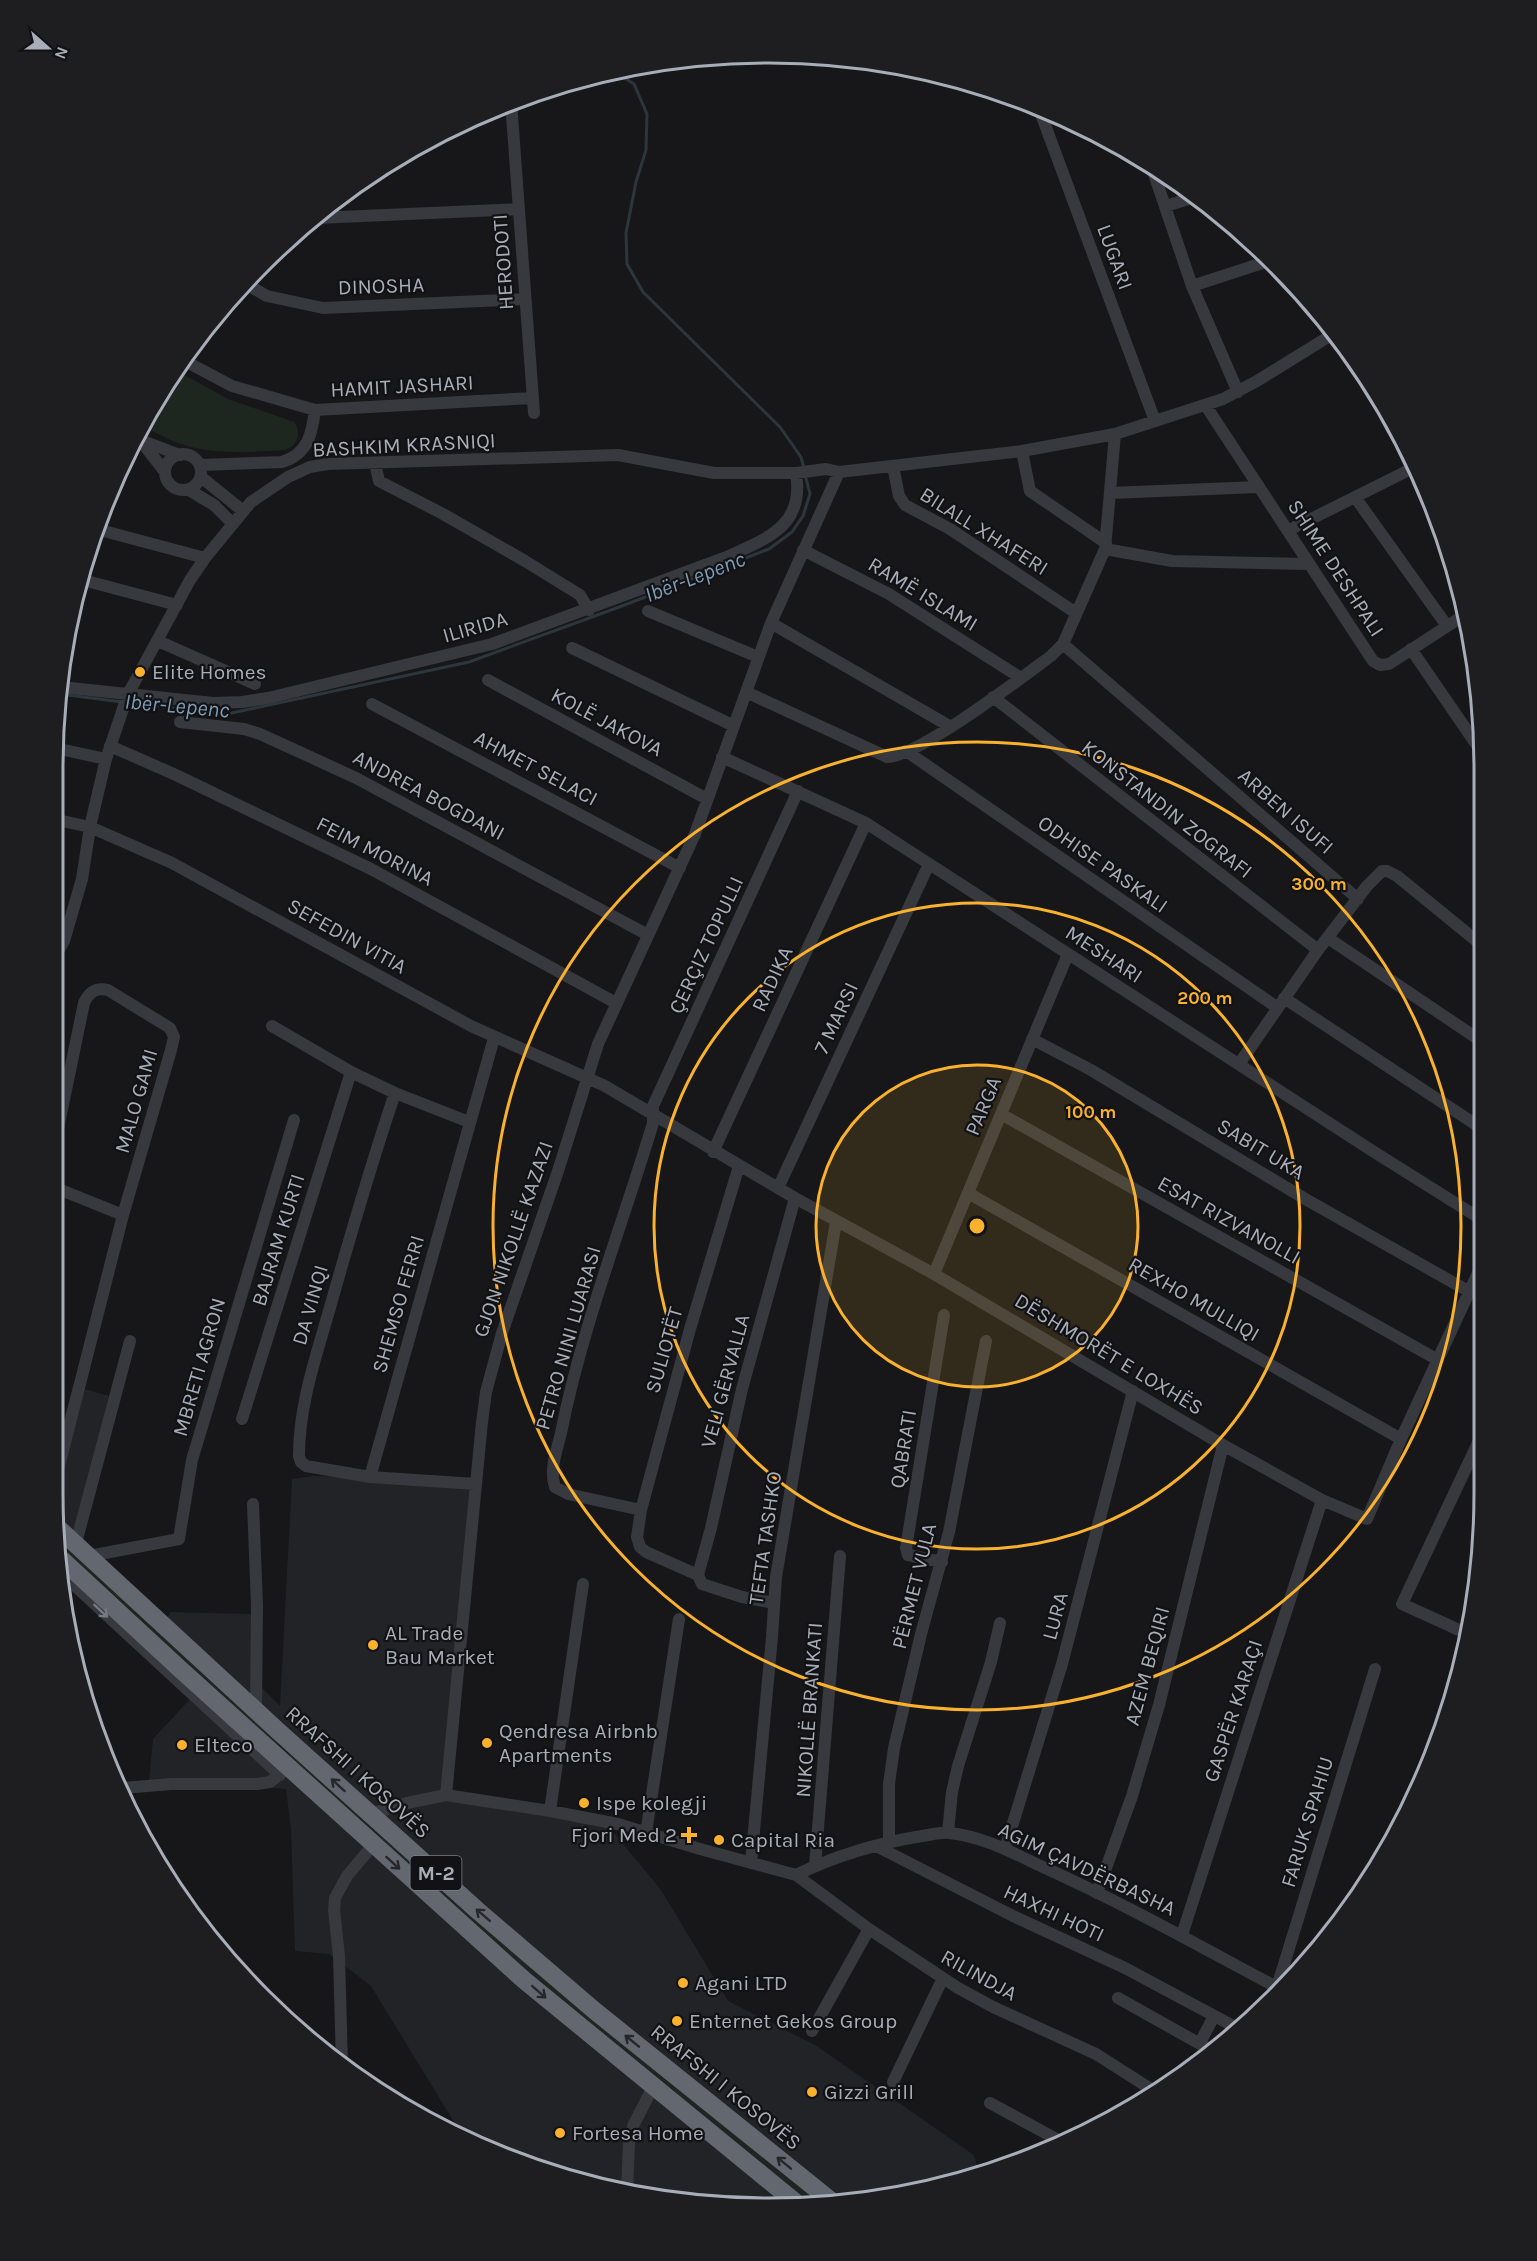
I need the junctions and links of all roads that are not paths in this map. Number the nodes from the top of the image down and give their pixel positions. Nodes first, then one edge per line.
1 (512, 112) edge
2 (1043, 119) edge
3 (1156, 180) edge
4 (1185, 200) edge
5 (1166, 206) junction
6 (519, 209) junction
7 (328, 217) edge
8 (1260, 264) edge
9 (1192, 285) junction
10 (253, 288) edge
11 (525, 299) junction
12 (1327, 338) edge
13 (191, 364) edge
14 (1238, 392) junction
15 (532, 398) junction
16 (1206, 406) junction
17 (315, 410) junction
18 (534, 413) dead end
19 (1155, 422) junction
20 (1115, 434) junction
21 (144, 441) edge
22 (142, 444) edge
23 (1022, 451) junction
24 (180, 454) junction
25 (375, 463) junction
26 (893, 466) junction
27 (201, 471) junction
28 (1408, 471) edge
29 (165, 472) junction
30 (796, 472) junction
31 (839, 472) junction
32 (1258, 487) junction
33 (189, 490) junction
34 (1110, 493) junction
35 (1355, 497) junction
36 (243, 511) junction
37 (233, 524) junction
38 (1289, 530) junction
39 (104, 531) edge
40 (1105, 546) junction
41 (803, 550) junction
42 (205, 558) junction
43 (1309, 564) junction
44 (88, 581) edge
45 (177, 605) junction
46 (589, 609) junction
47 (648, 611) dead end
48 (1076, 614) junction
49 (1457, 619) edge
50 (771, 623) junction
51 (1447, 626) junction
52 (158, 641) junction
53 (1063, 644) junction
54 (572, 648) dead end
55 (1411, 649) junction
56 (759, 657) junction
57 (1021, 678) junction
58 (488, 680) dead end
59 (255, 684) dead end
60 (68, 688) edge
61 (746, 692) junction
62 (128, 694) junction
63 (993, 697) junction
64 (372, 704) dead end
65 (180, 722) dead end
66 (734, 726) junction
67 (951, 727) junction
68 (1473, 739) edge
69 (110, 746) junction
70 (64, 750) edge
71 (906, 751) junction
72 (722, 757) junction
73 (106, 759) junction
74 (798, 791) junction
75 (707, 799) junction
76 (63, 821) edge
77 (866, 823) junction
78 (90, 827) junction
79 (929, 864) junction
80 (680, 868) junction
81 (1358, 898) junction
82 (648, 935) junction
83 (1328, 938) junction
84 (1474, 938) edge
85 (63, 943) edge
86 (1318, 951) junction
87 (1068, 954) junction
88 (616, 1003) junction
89 (1281, 1003) junction
90 (272, 1026) dead end
91 (1474, 1036) edge
92 (494, 1038) junction
93 (1032, 1039) junction
94 (1239, 1064) junction
95 (351, 1072) junction
96 (586, 1077) junction
97 (395, 1093) junction
98 (63, 1104) edge
99 (1001, 1114) junction
100 (653, 1115) junction
101 (294, 1120) dead end
102 (469, 1122) junction
103 (1474, 1123) edge
104 (713, 1152) junction
105 (740, 1166) junction
106 (778, 1188) junction
107 (63, 1191) edge
108 (968, 1193) junction
109 (795, 1198) junction
110 (1474, 1214) edge
111 (123, 1215) junction
112 (836, 1222) junction
113 (934, 1274) junction
114 (1474, 1283) edge
115 (1470, 1292) junction
116 (944, 1315) dead end
117 (130, 1341) dead end
118 (986, 1341) dead end
119 (1438, 1360) junction
120 (1133, 1391) junction
121 (242, 1419) dead end
122 (1401, 1439) junction
123 (1223, 1445) junction
124 (63, 1450) edge
125 (1474, 1453) edge
126 (370, 1478) junction
127 (476, 1484) junction
128 (1322, 1500) junction
129 (253, 1504) dead end
130 (641, 1510) junction
131 (65, 1534) edge
132 (76, 1543) junction
133 (89, 1556) junction
134 (840, 1556) dead end
135 (942, 1563) junction
136 (67, 1565) edge
137 (698, 1575) junction
138 (69, 1580) edge
139 (583, 1584) dead end
140 (774, 1603) junction
141 (679, 1619) dead end
142 (1000, 1623) dead end
143 (1460, 1630) edge
144 (1375, 1669) dead end
145 (256, 1710) junction
146 (284, 1771) junction
147 (128, 1788) edge
148 (446, 1795) junction
149 (550, 1811) junction
150 (371, 1814) junction
151 (948, 1832) junction
152 (646, 1833) junction
153 (889, 1842) junction
154 (374, 1845) junction
155 (876, 1846) junction
156 (1005, 1849) junction
157 (751, 1863) junction
158 (815, 1866) junction
159 (796, 1875) junction
160 (1098, 1893) junction
161 (869, 1929) junction
162 (1182, 1935) junction
163 (1284, 1973) edge
164 (943, 1978) junction
165 (1273, 1984) edge
166 (1118, 1998) dead end
167 (1214, 2016) junction
168 (1231, 2025) edge
169 (812, 2031) dead end
170 (1204, 2046) edge
171 (342, 2054) edge
172 (893, 2082) dead end
173 (653, 2087) junction
174 (1147, 2087) edge
175 (990, 2103) dead end
176 (1053, 2137) edge
177 (627, 2183) edge
178 (824, 2195) edge
179 (789, 2197) edge

1 - 6 street, HERODOTI
2 - 19 street, LUGARI
3 - 5 street
4 - 5 street
5 - 9 street
6 - 7 street
6 - 11 street, HERODOTI
8 - 9 street
9 - 14 street
10 - 11 street, DINOSHA
11 - 15 street, HERODOTI
12 - 14 street
13 - 17 street
14 - 16 street
15 - 17 street, HAMIT JASHARI
15 - 18 street, HERODOTI
16 - 19 street
16 - 32 street, SHIME DESHPALI
17 - 27 street, HAMIT JASHARI
19 - 20 street
20 - 23 street
20 - 34 street
21 - 24 street
22 - 29 street
23 - 26 street
23 - 40 street
24 - 27 street
24 - 29 street
25 - 30 street, BASHKIM KRASNIQI
25 - 36 street, BASHKIM KRASNIQI
25 - 46 street
26 - 31 street
26 - 48 street, BILALL XHAFERI
27 - 33 street
27 - 36 street
28 - 35 street
29 - 33 street
30 - 31 street
30 - 46 street, ILIRIDA
31 - 41 street, GJON NIKOLLË KAZAZI
32 - 34 street
32 - 38 street, SHIME DESHPALI
33 - 37 street
34 - 40 street
35 - 38 street
35 - 51 street
36 - 37 street, BASHKIM KRASNIQI
37 - 42 street, BASHKIM KRASNIQI
38 - 43 street, SHIME DESHPALI
39 - 42 street
40 - 43 street
40 - 48 street
41 - 50 street, GJON NIKOLLË KAZAZI
41 - 57 street, RAMË ISLAMI
42 - 45 street, BASHKIM KRASNIQI
43 - 55 street, SHIME DESHPALI
44 - 45 street
45 - 52 street, BASHKIM KRASNIQI
46 - 62 street, ILIRIDA
47 - 56 street
48 - 53 street
49 - 51 street, SHIME DESHPALI
50 - 56 street, GJON NIKOLLË KAZAZI
50 - 67 street
51 - 55 street, SHIME DESHPALI
52 - 59 street
52 - 62 street, BASHKIM KRASNIQI
53 - 57 street
53 - 81 street, ARBEN ISUFI
54 - 66 street
55 - 68 street
56 - 61 street, GJON NIKOLLË KAZAZI
57 - 63 street
58 - 75 street, KOLË JAKOVA
60 - 62 street, ILIRIDA
61 - 66 street, GJON NIKOLLË KAZAZI
61 - 71 street
62 - 69 street, BASHKIM KRASNIQI
63 - 67 street
63 - 86 street, KONSTANDIN ZOGRAFI
64 - 80 street, AHMET SELACI
65 - 82 street, ANDREA BOGDANI
66 - 72 street, GJON NIKOLLË KAZAZI
67 - 71 street
69 - 73 street, BASHKIM KRASNIQI
69 - 88 street, FEIM MORINA
70 - 73 street
71 - 89 street, ODHISE PASKALI
72 - 74 street, MESHARI
72 - 75 street, GJON NIKOLLË KAZAZI
73 - 78 street, BASHKIM KRASNIQI
74 - 77 street, MESHARI
74 - 100 street, ÇERÇIZ TOPULLI
75 - 80 street, GJON NIKOLLË KAZAZI
76 - 78 street, SEFEDIN VITIA
77 - 79 street, MESHARI
77 - 104 street, RADIKA
78 - 85 street, BASHKIM KRASNIQI
78 - 92 street, SEFEDIN VITIA
79 - 87 street, MESHARI
79 - 106 street, 7 MARSI
80 - 82 street, GJON NIKOLLË KAZAZI
81 - 83 street
81 - 84 street
82 - 88 street, GJON NIKOLLË KAZAZI
83 - 86 street
83 - 91 street
86 - 89 street
87 - 93 street, PARGA
87 - 94 street, MESHARI
88 - 96 street, GJON NIKOLLË KAZAZI
89 - 94 street
89 - 103 street, ODHISE PASKALI
90 - 95 street
92 - 96 street, SEFEDIN VITIA
92 - 102 street, SHEMSO FERRI
93 - 99 street, PARGA
93 - 115 street, SABIT UKA
94 - 110 street, MESHARI
95 - 97 street
95 - 121 street, BAJRAM KURTI
96 - 100 street, DËSHMORËT E LOXHËS
96 - 127 street, GJON NIKOLLË KAZAZI
97 - 102 street
97 - 126 street, DA VINQI
98 - 111 street, MALO GAMI
99 - 108 street, PARGA
99 - 119 street, ESAT RIZVANOLLI
100 - 104 street, DËSHMORËT E LOXHËS
100 - 130 street, PETRO NINI LUARASI
101 - 133 street, MBRETI AGRON
102 - 126 street, SHEMSO FERRI
104 - 105 street, DËSHMORËT E LOXHËS
105 - 106 street, DËSHMORËT E LOXHËS
105 - 130 street, SULIOTËT
106 - 109 street, DËSHMORËT E LOXHËS
107 - 111 street
108 - 113 street, PARGA
108 - 122 street, REXHO MULLIQI
109 - 112 street, DËSHMORËT E LOXHËS
109 - 137 street, VELI GËRVALLA
111 - 124 street, MALO GAMI
112 - 113 street, DËSHMORËT E LOXHËS
112 - 140 street, TEFTA TASHKO
113 - 120 street, DËSHMORËT E LOXHËS
114 - 115 street, DËSHMORËT E LOXHËS
115 - 119 street, DËSHMORËT E LOXHËS
116 - 135 street, QABRATI
117 - 132 street
118 - 135 street, PËRMET VULA
119 - 122 street, DËSHMORËT E LOXHËS
120 - 123 street, DËSHMORËT E LOXHËS
120 - 156 street, LURA
122 - 128 street, DËSHMORËT E LOXHËS
123 - 128 street, DËSHMORËT E LOXHËS
123 - 160 street, AZEM BEQIRI
125 - 143 street
126 - 127 street
127 - 148 street, GJON NIKOLLË KAZAZI
128 - 162 street, GASPËR KARAÇI
129 - 145 street
130 - 137 street, SULIOTËT
131 - 132 highway, RRAFSHI I KOSOVËS / M-2
132 - 133 highway, RRAFSHI I KOSOVËS / M-2
133 - 145 highway, RRAFSHI I KOSOVËS / M-2
134 - 158 street, NIKOLLË BRANKATI
135 - 153 street, PËRMET VULA
136 - 146 highway, RRAFSHI I KOSOVËS / M-2
137 - 140 street
138 -> 146 street, RRAFSHI I KOSOVËS
139 - 149 street
140 - 157 street, TEFTA TASHKO
141 - 152 street
142 - 151 street
144 - 163 street, FARUK SPAHIU
150 -> 145 highway, RRAFSHI I KOSOVËS / M-2
146 - 147 street
146 - 154 highway, RRAFSHI I KOSOVËS / M-2
148 - 149 street
148 - 150 street
149 - 152 street
178 -> 150 highway, RRAFSHI I KOSOVËS / M-2
151 - 153 street, AGIM ÇAVDËRBASHA
151 - 156 street, AGIM ÇAVDËRBASHA
152 - 157 street
153 - 155 street, AGIM ÇAVDËRBASHA
154 - 171 street
154 -> 173 highway, RRAFSHI I KOSOVËS / M-2
155 - 158 street, AGIM ÇAVDËRBASHA
155 - 167 street, HAXHI HOTI
156 - 160 street, AGIM ÇAVDËRBASHA
157 - 159 street
158 - 159 street, AGIM ÇAVDËRBASHA
159 - 161 street, RILINDJA
160 - 162 street, AGIM ÇAVDËRBASHA
161 - 164 street, RILINDJA
161 - 169 street
162 - 165 street, AGIM ÇAVDËRBASHA
164 - 172 street
164 - 174 street, RILINDJA
166 - 170 street
167 - 168 street, HAXHI HOTI
167 - 170 street
173 - 177 street
173 - 179 highway, RRAFSHI I KOSOVËS / M-2
175 - 176 street

